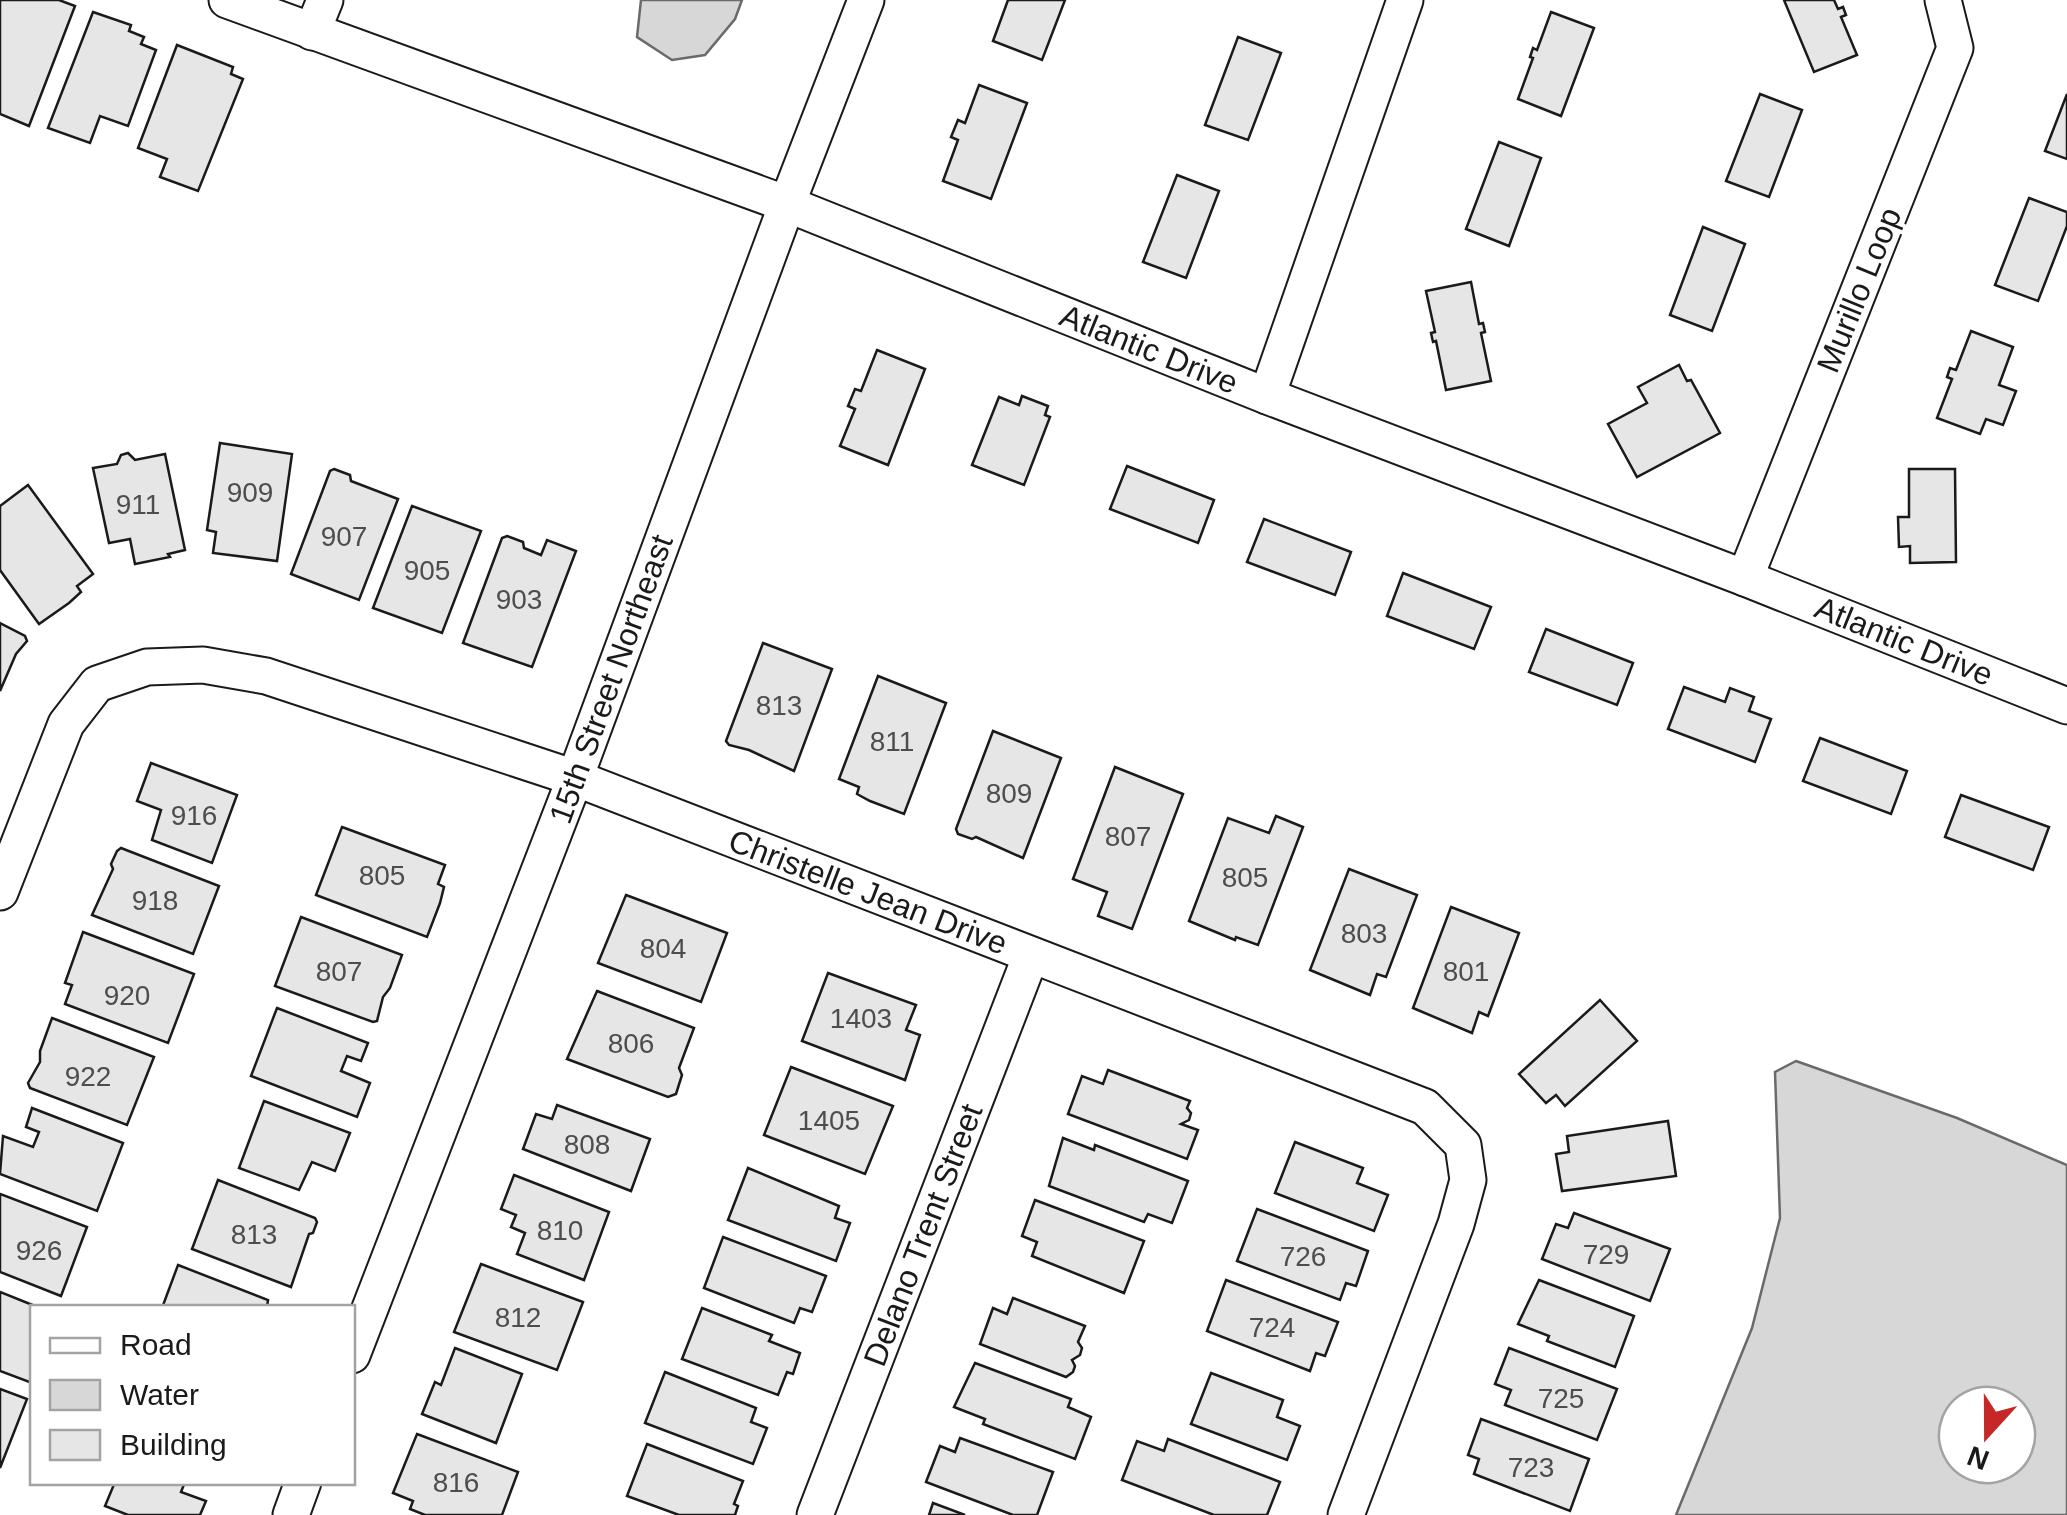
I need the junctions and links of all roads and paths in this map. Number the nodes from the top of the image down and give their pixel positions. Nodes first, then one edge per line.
1 (228, 0) edge
2 (866, 0) edge
3 (1404, 0) edge
4 (1942, 0) edge
5 (318, 16) edge
6 (787, 204) junction
7 (1268, 396) junction
8 (1745, 578) junction
9 (2067, 706) edge
10 (575, 778) junction
11 (0, 892) edge
12 (1031, 955) junction
13 (355, 1348) edge
14 (303, 1485) edge
15 (291, 1515) edge
16 (815, 1515) edge
17 (1346, 1515) edge

1 - 5 street, Atlantic Drive
2 - 6 street, 15th Street Northeast
3 - 7 street
4 - 8 street, Murillo Loop
5 - 6 street, Atlantic Drive
6 - 7 street, Atlantic Drive
6 - 10 street, 15th Street Northeast
7 - 8 street, Atlantic Drive
8 - 9 street, Atlantic Drive
10 - 11 street, Christelle Jean Drive
10 - 12 street, Christelle Jean Drive
10 - 13 street, 15th Street Northeast
12 - 16 street, Delano Trent Street
12 - 17 street, Christelle Jean Drive
14 - 15 street

